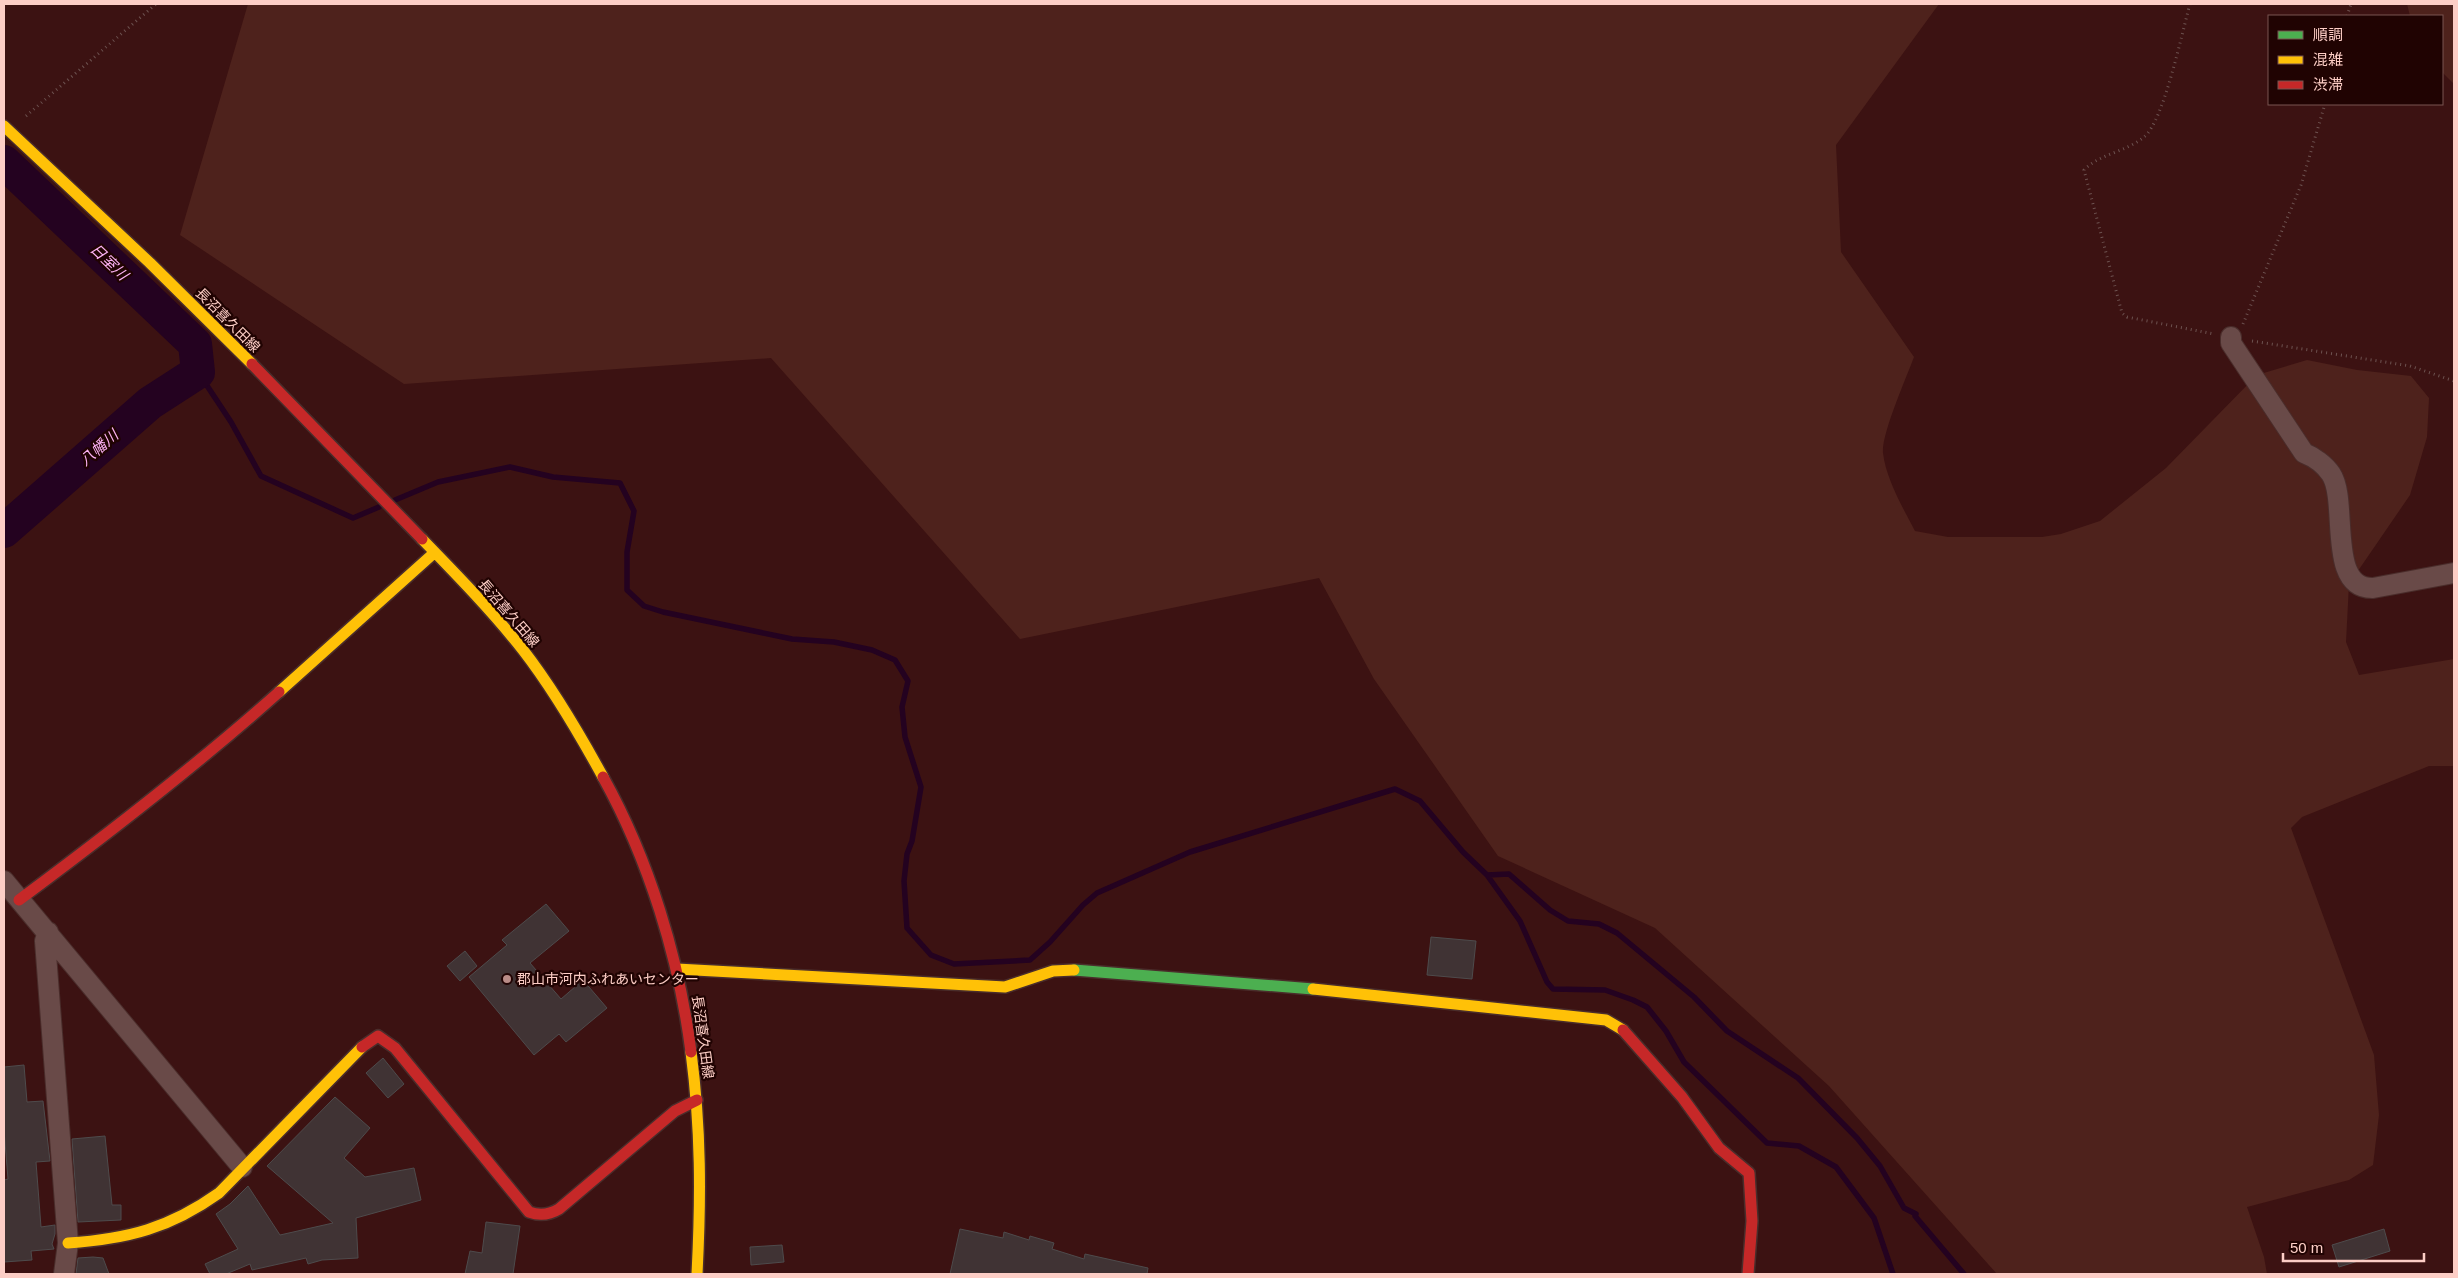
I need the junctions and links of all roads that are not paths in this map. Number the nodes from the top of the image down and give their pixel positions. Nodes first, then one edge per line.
1 (6, 131) edge
2 (2234, 338) road end
3 (434, 553) junction
4 (2454, 573) edge
5 (4, 881) edge
6 (19, 900) junction
7 (48, 932) junction
8 (677, 969) junction
9 (697, 1100) junction
10 (242, 1167) junction
11 (68, 1244) junction
12 (64, 1274) edge
13 (697, 1274) edge
14 (1748, 1274) edge

1 - 3 street, 長沼喜久田線
2 - 4 street
3 - 6 street
3 - 8 street, 長沼喜久田線
5 - 6 street
6 - 7 street
7 - 10 street
7 - 11 street
8 - 9 street, 長沼喜久田線
8 - 14 street
9 - 10 street
9 - 13 street, 長沼喜久田線
10 - 11 street
11 - 12 street

